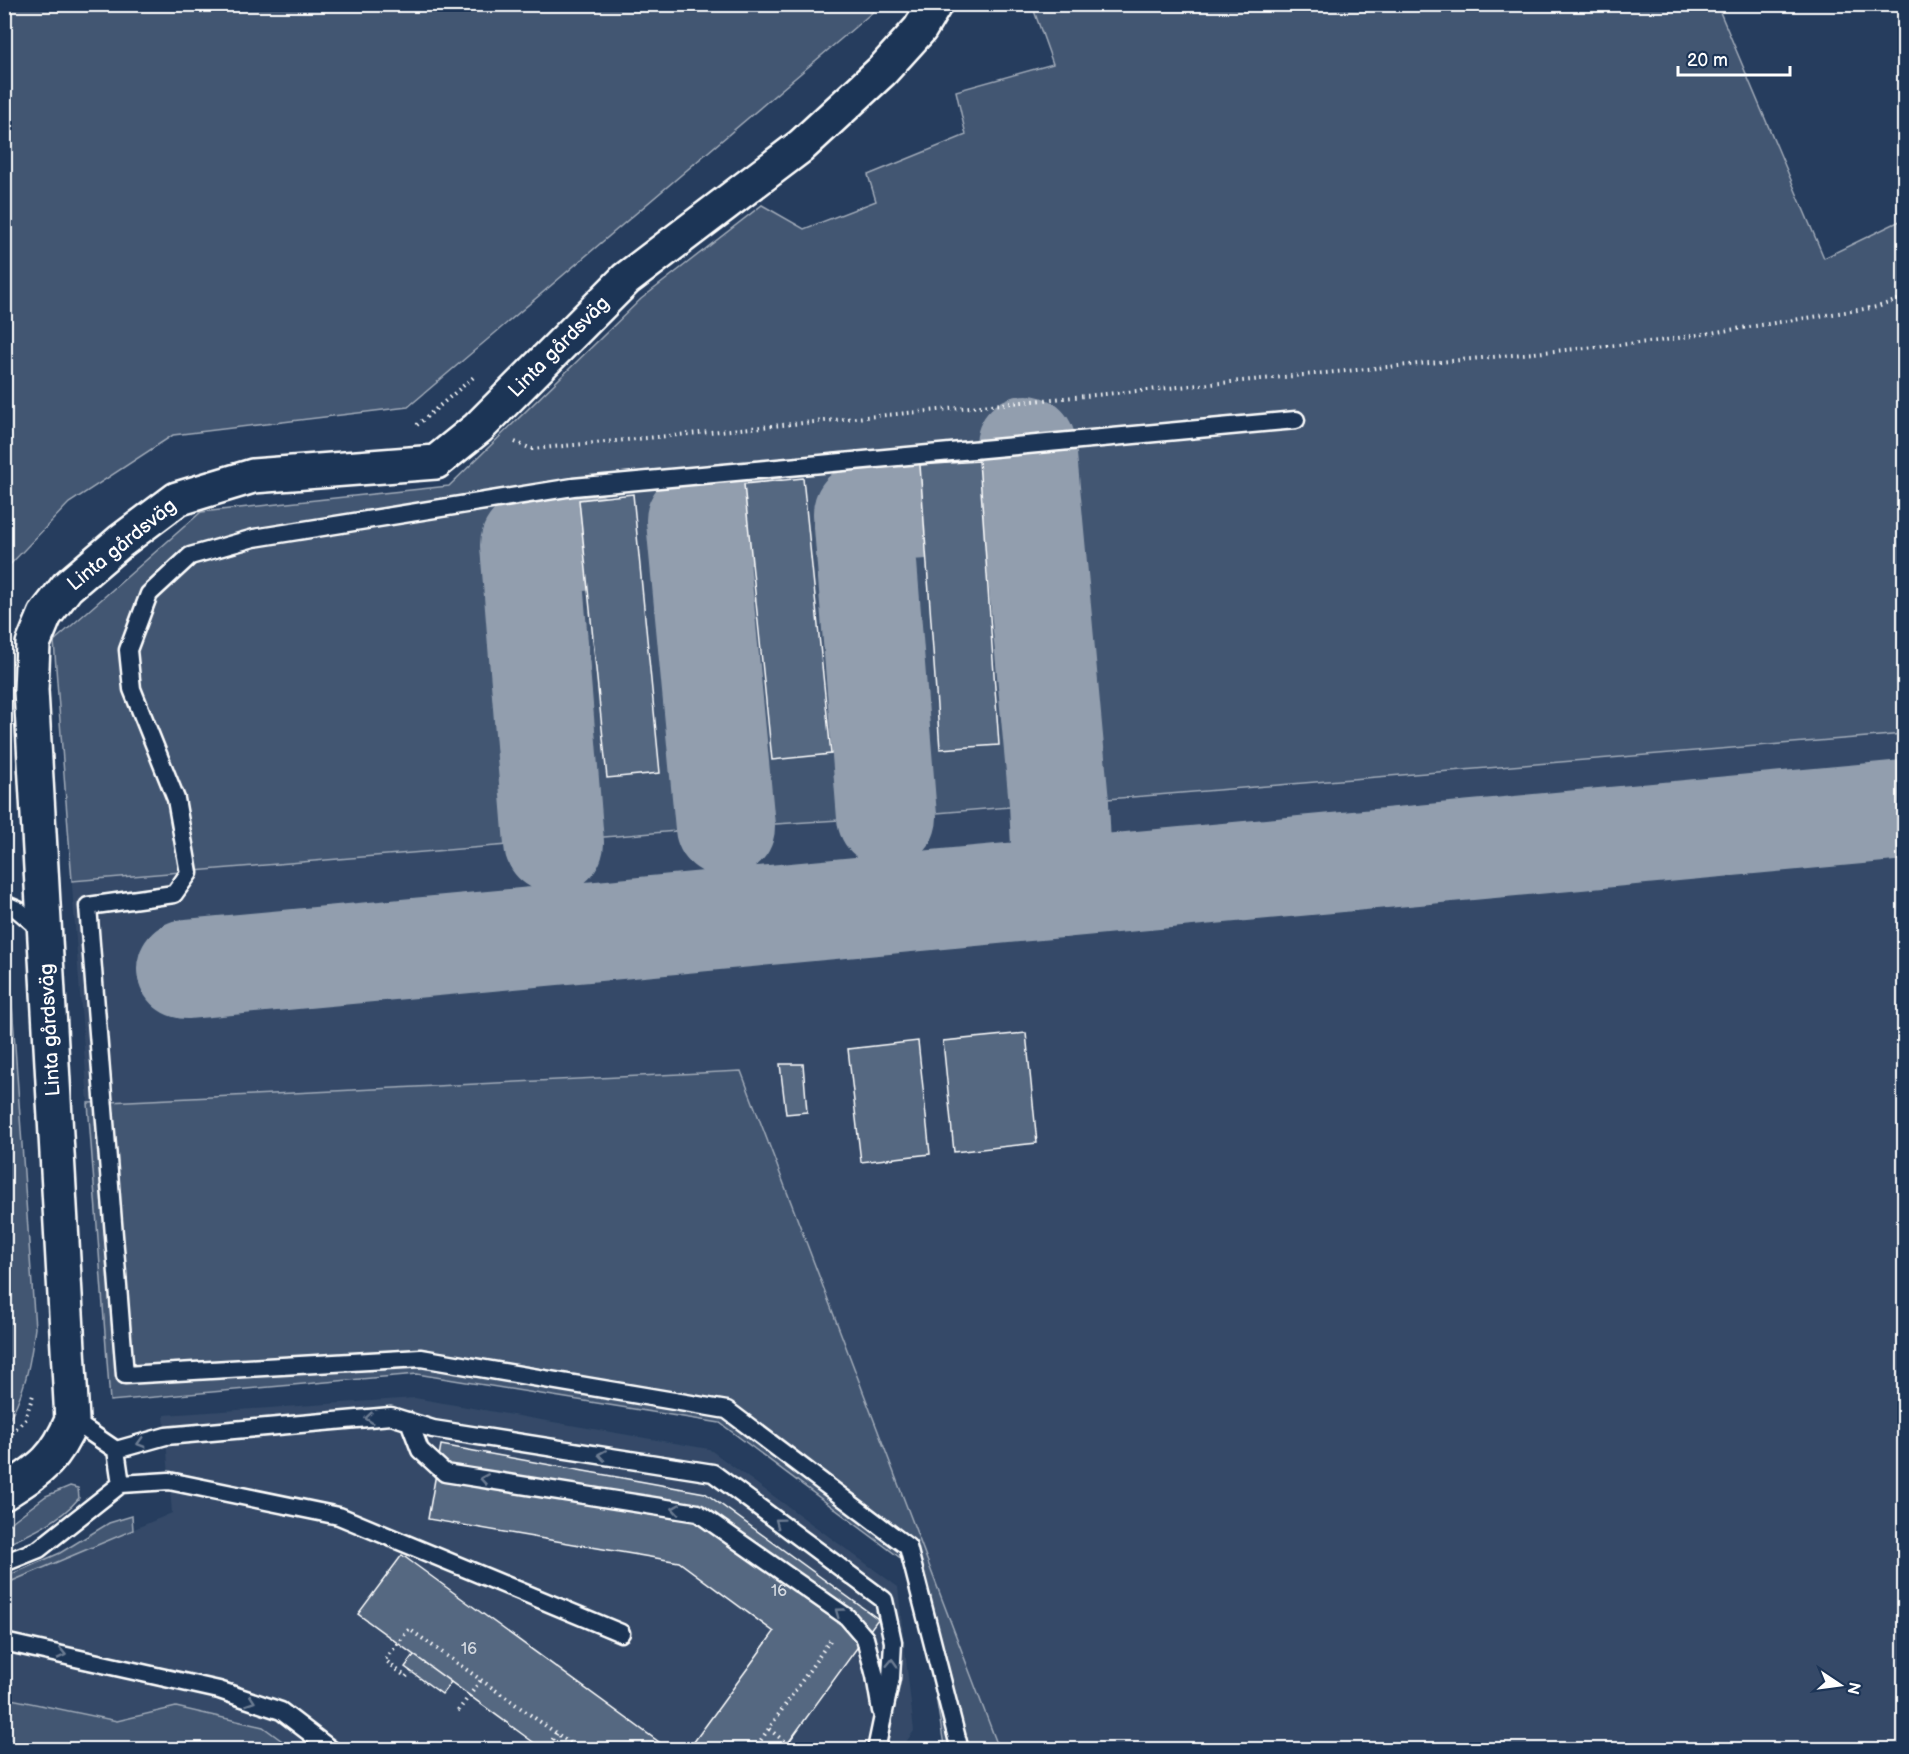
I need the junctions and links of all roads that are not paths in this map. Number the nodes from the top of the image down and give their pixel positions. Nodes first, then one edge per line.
1 (935, 4) edge
2 (1296, 420) dead end
3 (4, 904) edge
4 (44, 931) junction
5 (72, 1420) junction
6 (409, 1421) junction
7 (116, 1450) junction
8 (121, 1484) junction
9 (4, 1494) edge
10 (4, 1563) edge
11 (621, 1634) dead end
12 (4, 1642) edge
13 (882, 1721) junction
14 (332, 1749) edge
15 (876, 1749) edge
16 (960, 1749) edge

1 - 4 street, Linta gårdsväg
2 - 16 lane
3 - 4 lane
4 - 5 street, Linta gårdsväg
5 - 7 lane
5 - 9 street
6 -> 7 lane
13 -> 6 lane
13 -> 6 lane
7 - 8 lane
8 - 10 lane
8 - 11 lane
12 -> 14 lane
13 - 15 lane

